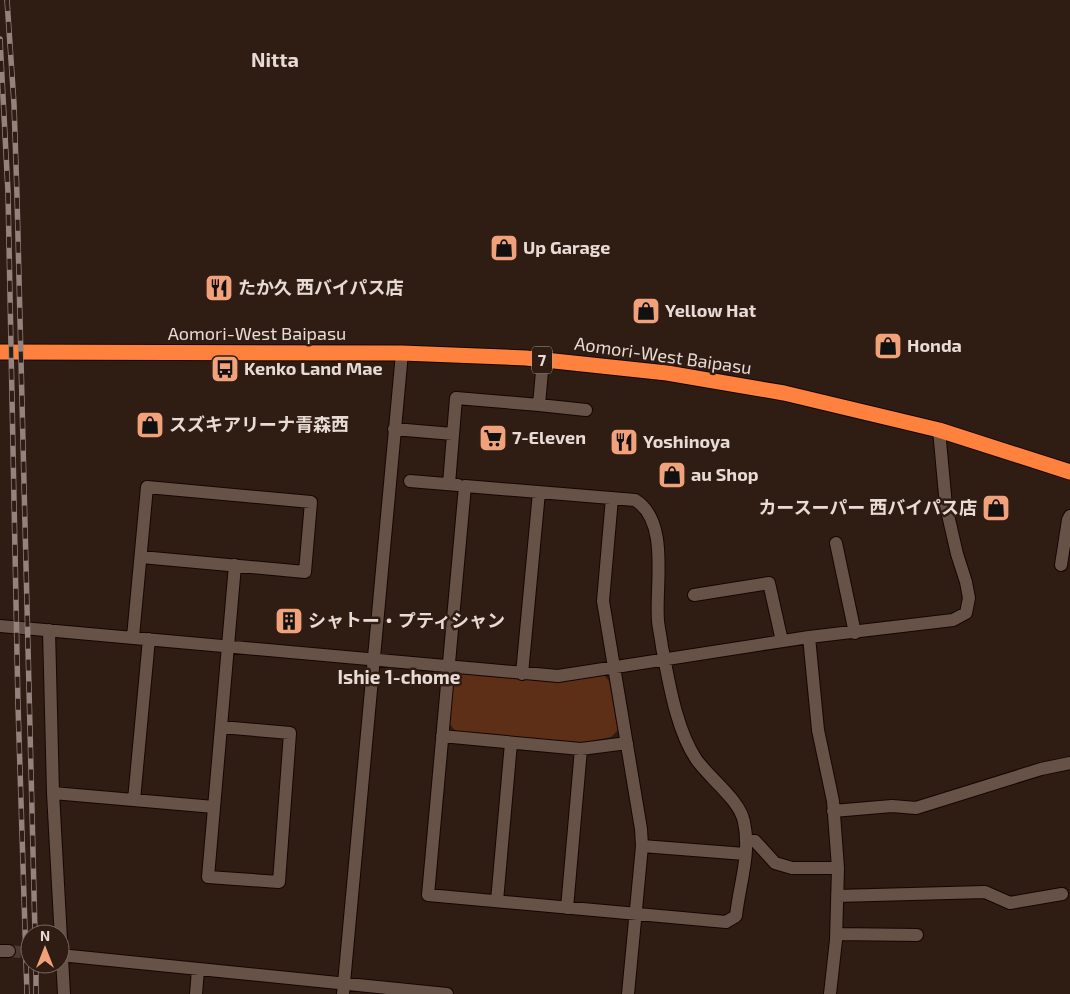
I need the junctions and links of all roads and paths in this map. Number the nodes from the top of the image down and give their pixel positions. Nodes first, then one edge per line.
1 (0, 352) edge
2 (402, 353) junction
3 (542, 360) junction
4 (539, 405) junction
5 (586, 410) dead end
6 (394, 429) junction
7 (939, 430) junction
8 (453, 434) junction
9 (1070, 472) edge
10 (410, 481) dead end
11 (449, 484) junction
12 (465, 486) junction
13 (539, 492) junction
14 (612, 498) junction
15 (1070, 516) edge
16 (836, 543) dead end
17 (141, 557) junction
18 (1061, 565) dead end
19 (235, 566) junction
20 (694, 595) dead end
21 (0, 626) edge
22 (49, 630) junction
23 (854, 632) junction
24 (133, 637) junction
25 (809, 638) junction
26 (149, 639) junction
27 (782, 641) junction
28 (228, 647) junction
29 (664, 658) junction
30 (373, 660) junction
31 (448, 667) junction
32 (614, 668) junction
33 (522, 674) junction
34 (221, 727) junction
35 (442, 736) junction
36 (512, 743) junction
37 (627, 743) junction
38 (581, 749) junction
39 (1070, 763) edge
40 (53, 793) junction
41 (134, 800) junction
42 (214, 806) junction
43 (833, 811) junction
44 (746, 840) junction
45 (642, 846) junction
46 (744, 854) junction
47 (838, 868) junction
48 (1062, 894) dead end
49 (837, 896) junction
50 (497, 901) junction
51 (567, 908) junction
52 (635, 915) junction
53 (59, 924) edge
54 (836, 934) junction
55 (917, 935) dead end
56 (70, 957) edge
57 (198, 970) junction
58 (62, 974) edge
59 (343, 989) edge
60 (833, 993) edge
61 (64, 994) edge
62 (196, 994) edge
63 (447, 994) edge
64 (628, 994) edge

1 - 2 highway, Aomori-West Baipasu / 7
2 - 3 highway, Aomori-West Baipasu / 7
2 - 6 street
3 - 4 street
3 - 7 highway, Aomori-West Baipasu / 7
4 - 5 street
4 - 8 street
6 - 8 street
6 - 30 street
7 - 9 highway, Aomori-West Baipasu / 7
7 - 23 street
8 - 11 street
10 - 11 street
11 - 12 street
12 - 13 street
12 - 31 street
13 - 14 street
13 - 33 street
14 - 29 street
14 - 32 street
15 - 18 street
16 - 23 street
17 - 19 street
17 - 19 street
17 - 24 street
19 - 28 street
20 - 27 street
21 - 22 street
22 - 24 street
22 - 40 street
23 - 25 street
24 - 26 street
25 - 27 street
25 - 43 street
26 - 28 street
26 - 41 street
27 - 29 street
28 - 30 street
28 - 34 street
29 - 32 street
29 - 44 street
30 - 31 street
30 - 59 street
31 - 33 street
31 - 35 street
32 - 33 street
32 - 37 street
34 - 42 street
34 - 42 street
35 - 36 street
35 - 50 street
36 - 38 street
36 - 50 street
37 - 38 street
37 - 45 street
38 - 51 street
39 - 43 street
40 - 41 street
40 - 53 street
41 - 42 street
43 - 47 street
44 - 46 street
44 - 47 street
45 - 46 street
45 - 52 street
46 - 52 street
47 - 49 street
48 - 49 street
49 - 54 street
50 - 51 street
51 - 52 street
52 - 64 street
54 - 55 street
54 - 60 street
56 - 57 street
57 - 59 street
57 - 62 street
58 - 61 street
59 - 63 street

